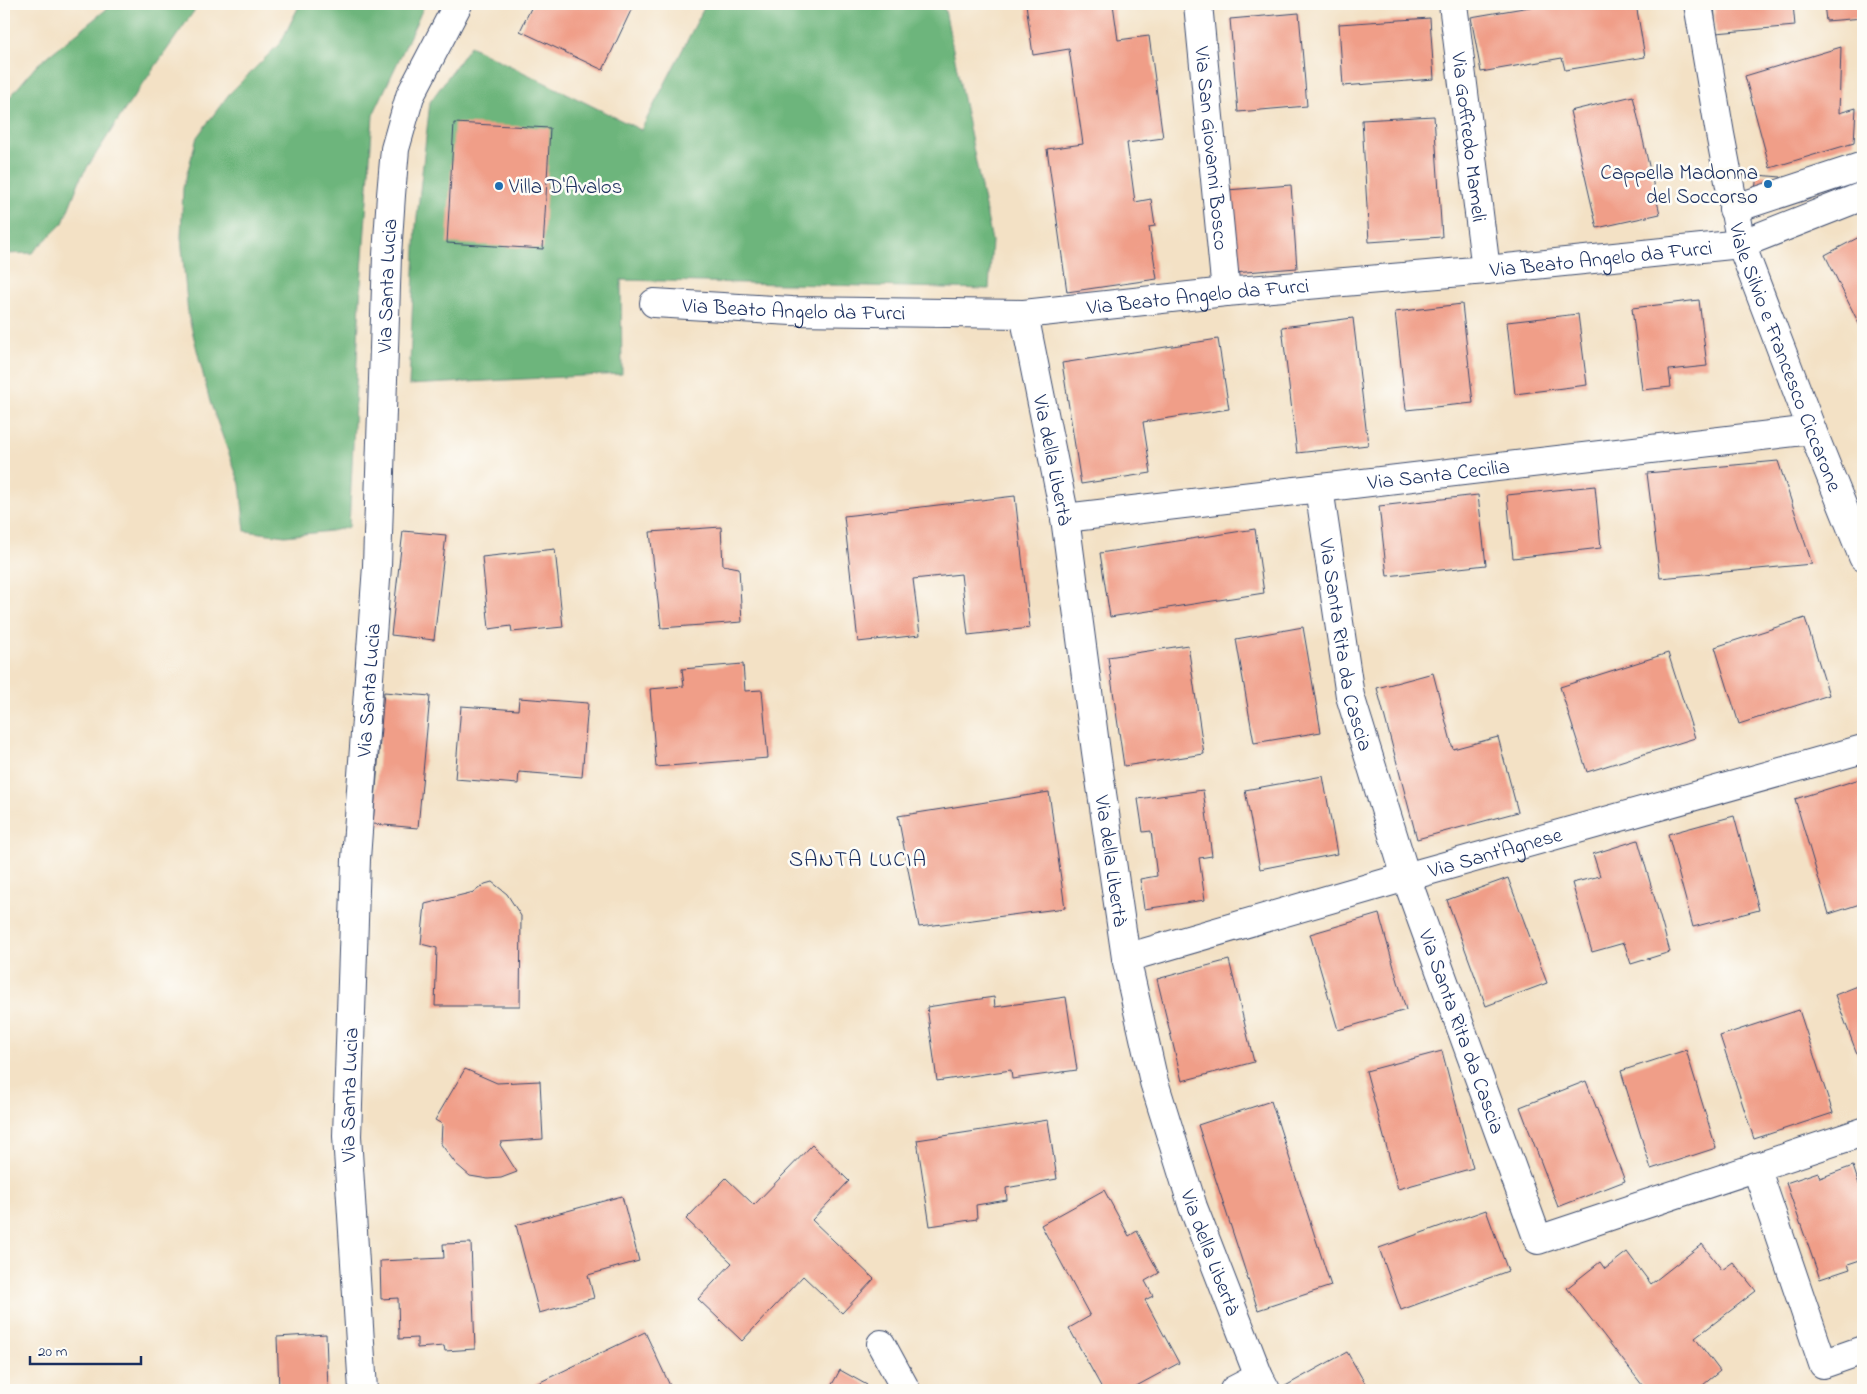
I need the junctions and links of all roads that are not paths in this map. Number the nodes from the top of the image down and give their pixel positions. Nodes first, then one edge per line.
1 (458, 4) edge
2 (1198, 4) edge
3 (1453, 4) edge
4 (1698, 4) edge
5 (1863, 166) edge
6 (1863, 196) edge
7 (1733, 209) junction
8 (1741, 244) junction
9 (1486, 270) junction
10 (1226, 292) junction
11 (654, 303) dead end
12 (1024, 314) junction
13 (1812, 430) junction
14 (1319, 488) junction
15 (1065, 518) junction
16 (1863, 557) edge
17 (1863, 749) edge
18 (1406, 877) junction
19 (1126, 958) junction
20 (1863, 1132) edge
21 (1756, 1167) junction
22 (881, 1344) dead end
23 (1863, 1350) edge
24 (1262, 1384) edge
25 (363, 1390) edge
26 (906, 1390) edge
27 (1234, 1390) edge

1 - 25 street, Via Santa Lucia
2 - 10 street, Via San Giovanni Bosco
3 - 9 street, Via Goffredo Mameli
4 - 7 street, Viale Silvio e Francesco Ciccarone
5 - 7 street
6 - 8 street, Via Beato Angelo da Furci
7 - 8 street, Viale Silvio e Francesco Ciccarone
8 - 9 street, Via Beato Angelo da Furci
8 - 13 street, Viale Silvio e Francesco Ciccarone
9 - 10 street, Via Beato Angelo da Furci
10 - 12 street, Via Beato Angelo da Furci
11 - 12 street, Via Beato Angelo da Furci
12 - 15 street, Via della Libertà
13 - 14 street, Via Santa Cecilia
13 - 16 street, Viale Silvio e Francesco Ciccarone
14 - 15 street, Via Santa Cecilia
14 - 18 street, Via Santa Rita da Cascia
15 - 19 street, Via della Libertà
17 - 18 street, Via Sant'Agnese
18 - 19 street, Via Sant'Agnese
18 - 21 street, Via Santa Rita da Cascia
19 - 24 street, Via della Libertà
20 - 21 street, Via Santa Rita da Cascia
21 - 23 street
22 - 26 street
24 - 27 street

